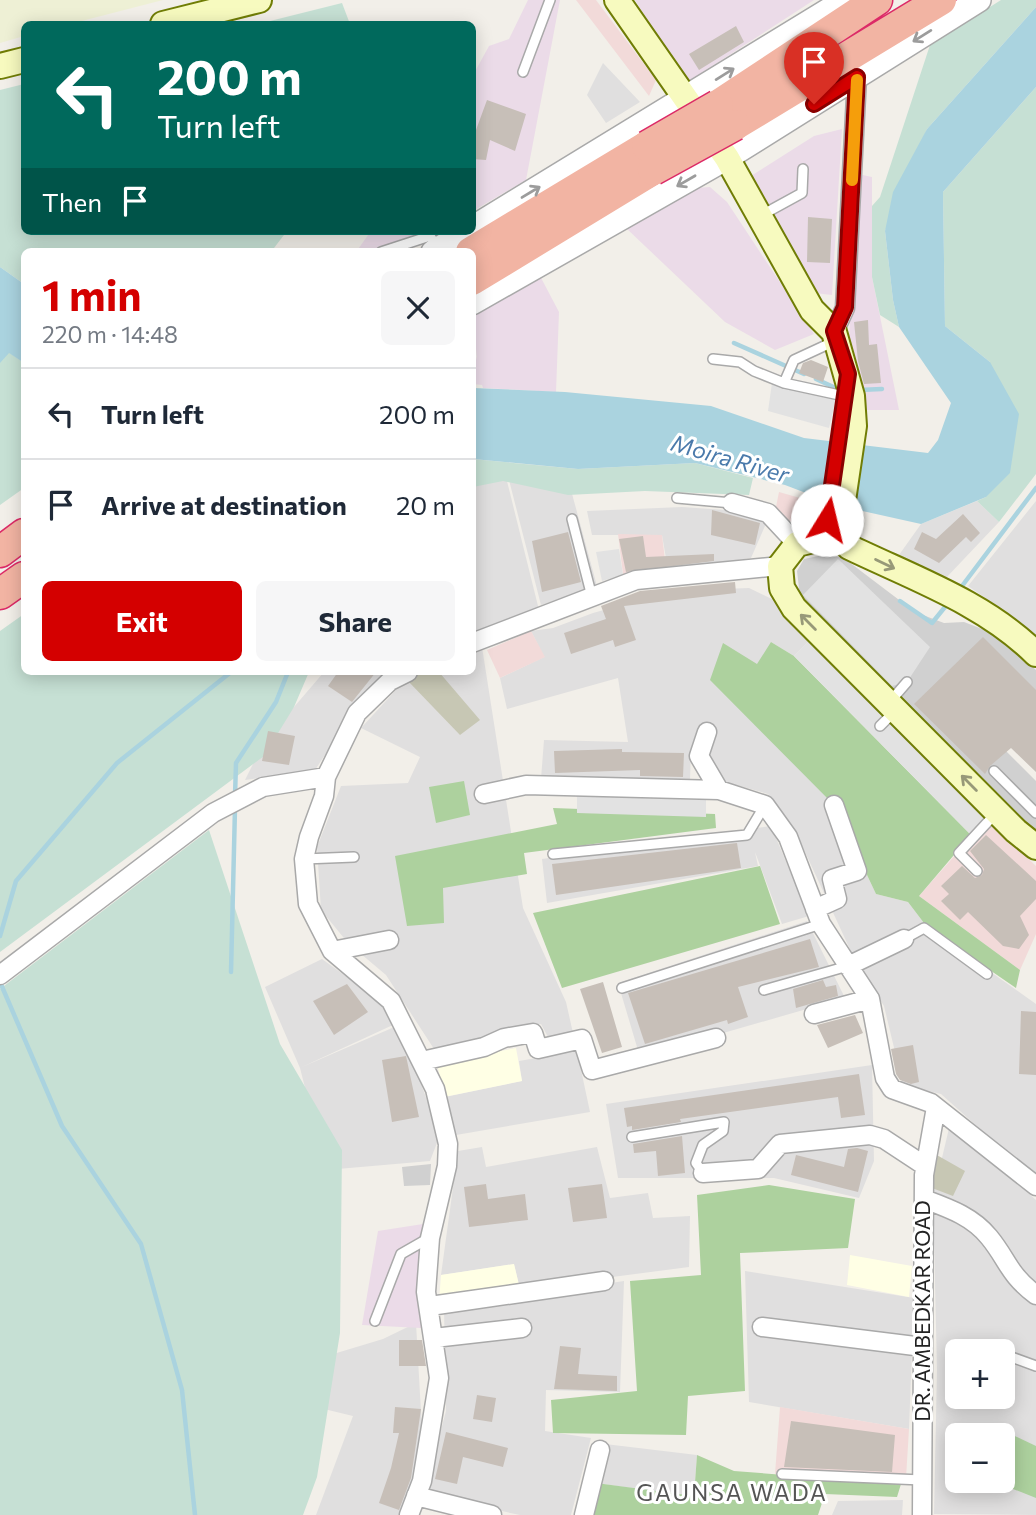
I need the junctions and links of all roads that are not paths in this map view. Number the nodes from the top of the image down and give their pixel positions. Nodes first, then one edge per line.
1 (259, 0) edge
2 (550, 0) edge
3 (617, 0) edge
4 (845, 0) edge
5 (877, 0) edge
6 (941, 0) edge
7 (979, 0) edge
8 (175, 21) edge
9 (21, 61) edge
10 (0, 66) edge
11 (523, 72) dead end
12 (857, 77) junction
13 (684, 100) junction
14 (726, 115) junction
15 (650, 158) junction
16 (727, 158) junction
17 (803, 169) dead end
18 (760, 216) junction
19 (476, 226) edge
20 (460, 235) edge
21 (393, 248) edge
22 (435, 248) edge
23 (439, 248) edge
24 (476, 249) edge
25 (476, 277) edge
26 (476, 301) edge
27 (836, 336) junction
28 (713, 359) dead end
29 (784, 383) junction
30 (846, 385) junction
31 (677, 499) dead end
32 (732, 503) joint
33 (572, 519) dead end
34 (821, 531) junction
35 (21, 536) edge
36 (0, 552) edge
37 (780, 566) junction
38 (21, 579) edge
39 (0, 594) edge
40 (21, 595) edge
41 (592, 597) junction
42 (0, 610) edge
43 (476, 641) edge
44 (1036, 654) edge
45 (402, 675) edge
46 (907, 682) dead end
47 (888, 718) junction
48 (707, 732) dead end
49 (993, 771) dead end
50 (326, 777) junction
51 (719, 790) junction
52 (484, 794) dead end
53 (765, 805) junction
54 (834, 805) dead end
55 (997, 811) junction
56 (1036, 813) edge
57 (1031, 839) edge
58 (553, 853) dead end
59 (354, 857) dead end
60 (304, 859) junction
61 (977, 871) dead end
62 (818, 917) junction
63 (904, 939) joint
64 (389, 940) dead end
65 (332, 951) junction
66 (848, 966) junction
67 (987, 974) dead end
68 (0, 975) edge
69 (622, 988) dead end
70 (764, 990) dead end
71 (870, 999) junction
72 (814, 1013) dead end
73 (716, 1038) dead end
74 (422, 1061) junction
75 (936, 1107) junction
76 (632, 1137) dead end
77 (925, 1166) junction
78 (702, 1173) joint
79 (1036, 1186) edge
80 (924, 1199) junction
81 (430, 1238) junction
82 (604, 1281) dead end
83 (1036, 1295) edge
84 (430, 1306) junction
85 (375, 1321) dead end
86 (762, 1327) dead end
87 (522, 1328) dead end
88 (434, 1338) junction
89 (923, 1347) junction
90 (1015, 1359) edge
91 (1036, 1367) edge
92 (600, 1450) dead end
93 (782, 1474) dead end
94 (922, 1480) junction
95 (416, 1496) junction
96 (409, 1515) edge
97 (492, 1515) edge
98 (584, 1515) edge
99 (922, 1515) edge

1 - 8 main road
2 - 11 lane
3 - 13 main road
13 -> 4 street
5 - 14 highway
6 - 14 highway
7 -> 12 street
9 - 10 main road
12 - 16 street
12 - 27 street
13 - 16 main road
19 -> 13 street
14 - 15 highway, bridge
15 - 24 highway
15 - 25 highway
16 - 18 main road
16 -> 26 street
17 - 18 lane
18 - 27 main road
20 - 23 street
21 - 22 lane
27 - 29 lane
27 - 30 main road
28 - 29 lane
29 - 30 lane
30 - 34 main road
31 - 32 lane
32 - 34 street
33 - 41 lane
34 - 37 main road
34 -> 44 main road
35 - 36 highway
37 - 41 street
47 -> 37 main road
38 - 39 highway
40 - 42 street
41 - 43 street
45 - 50 street
46 - 47 lane
55 -> 47 main road
48 - 51 street
49 - 56 lane
50 - 60 street
50 - 68 street
51 - 52 street
51 - 53 street
53 - 58 lane
53 - 62 street
54 - 62 street
55 - 57 main road
55 - 61 lane
59 - 60 lane
60 - 65 street
62 - 66 street
62 - 69 lane
63 - 66 street
63 - 67 lane
64 - 65 street
65 - 74 street
66 - 70 lane
66 - 71 street
71 - 72 street
71 - 75 street
73 - 74 street
74 - 81 street
75 - 77 street, DR. AMBEDKAR ROAD
75 - 79 street
76 - 78 lane
77 - 78 street
77 - 80 street, DR. AMBEDKAR ROAD
80 - 83 street
80 - 89 street, DR. AMBEDKAR ROAD
81 - 84 street
81 - 85 lane
82 - 84 street
84 - 88 street
86 - 89 street
87 - 88 street
88 - 95 street
89 - 94 street, DR. AMBEDKAR ROAD
90 - 91 lane
92 - 98 street
93 - 94 lane
94 - 99 street, DR. AMBEDKAR ROAD
95 - 96 street
95 - 97 street

